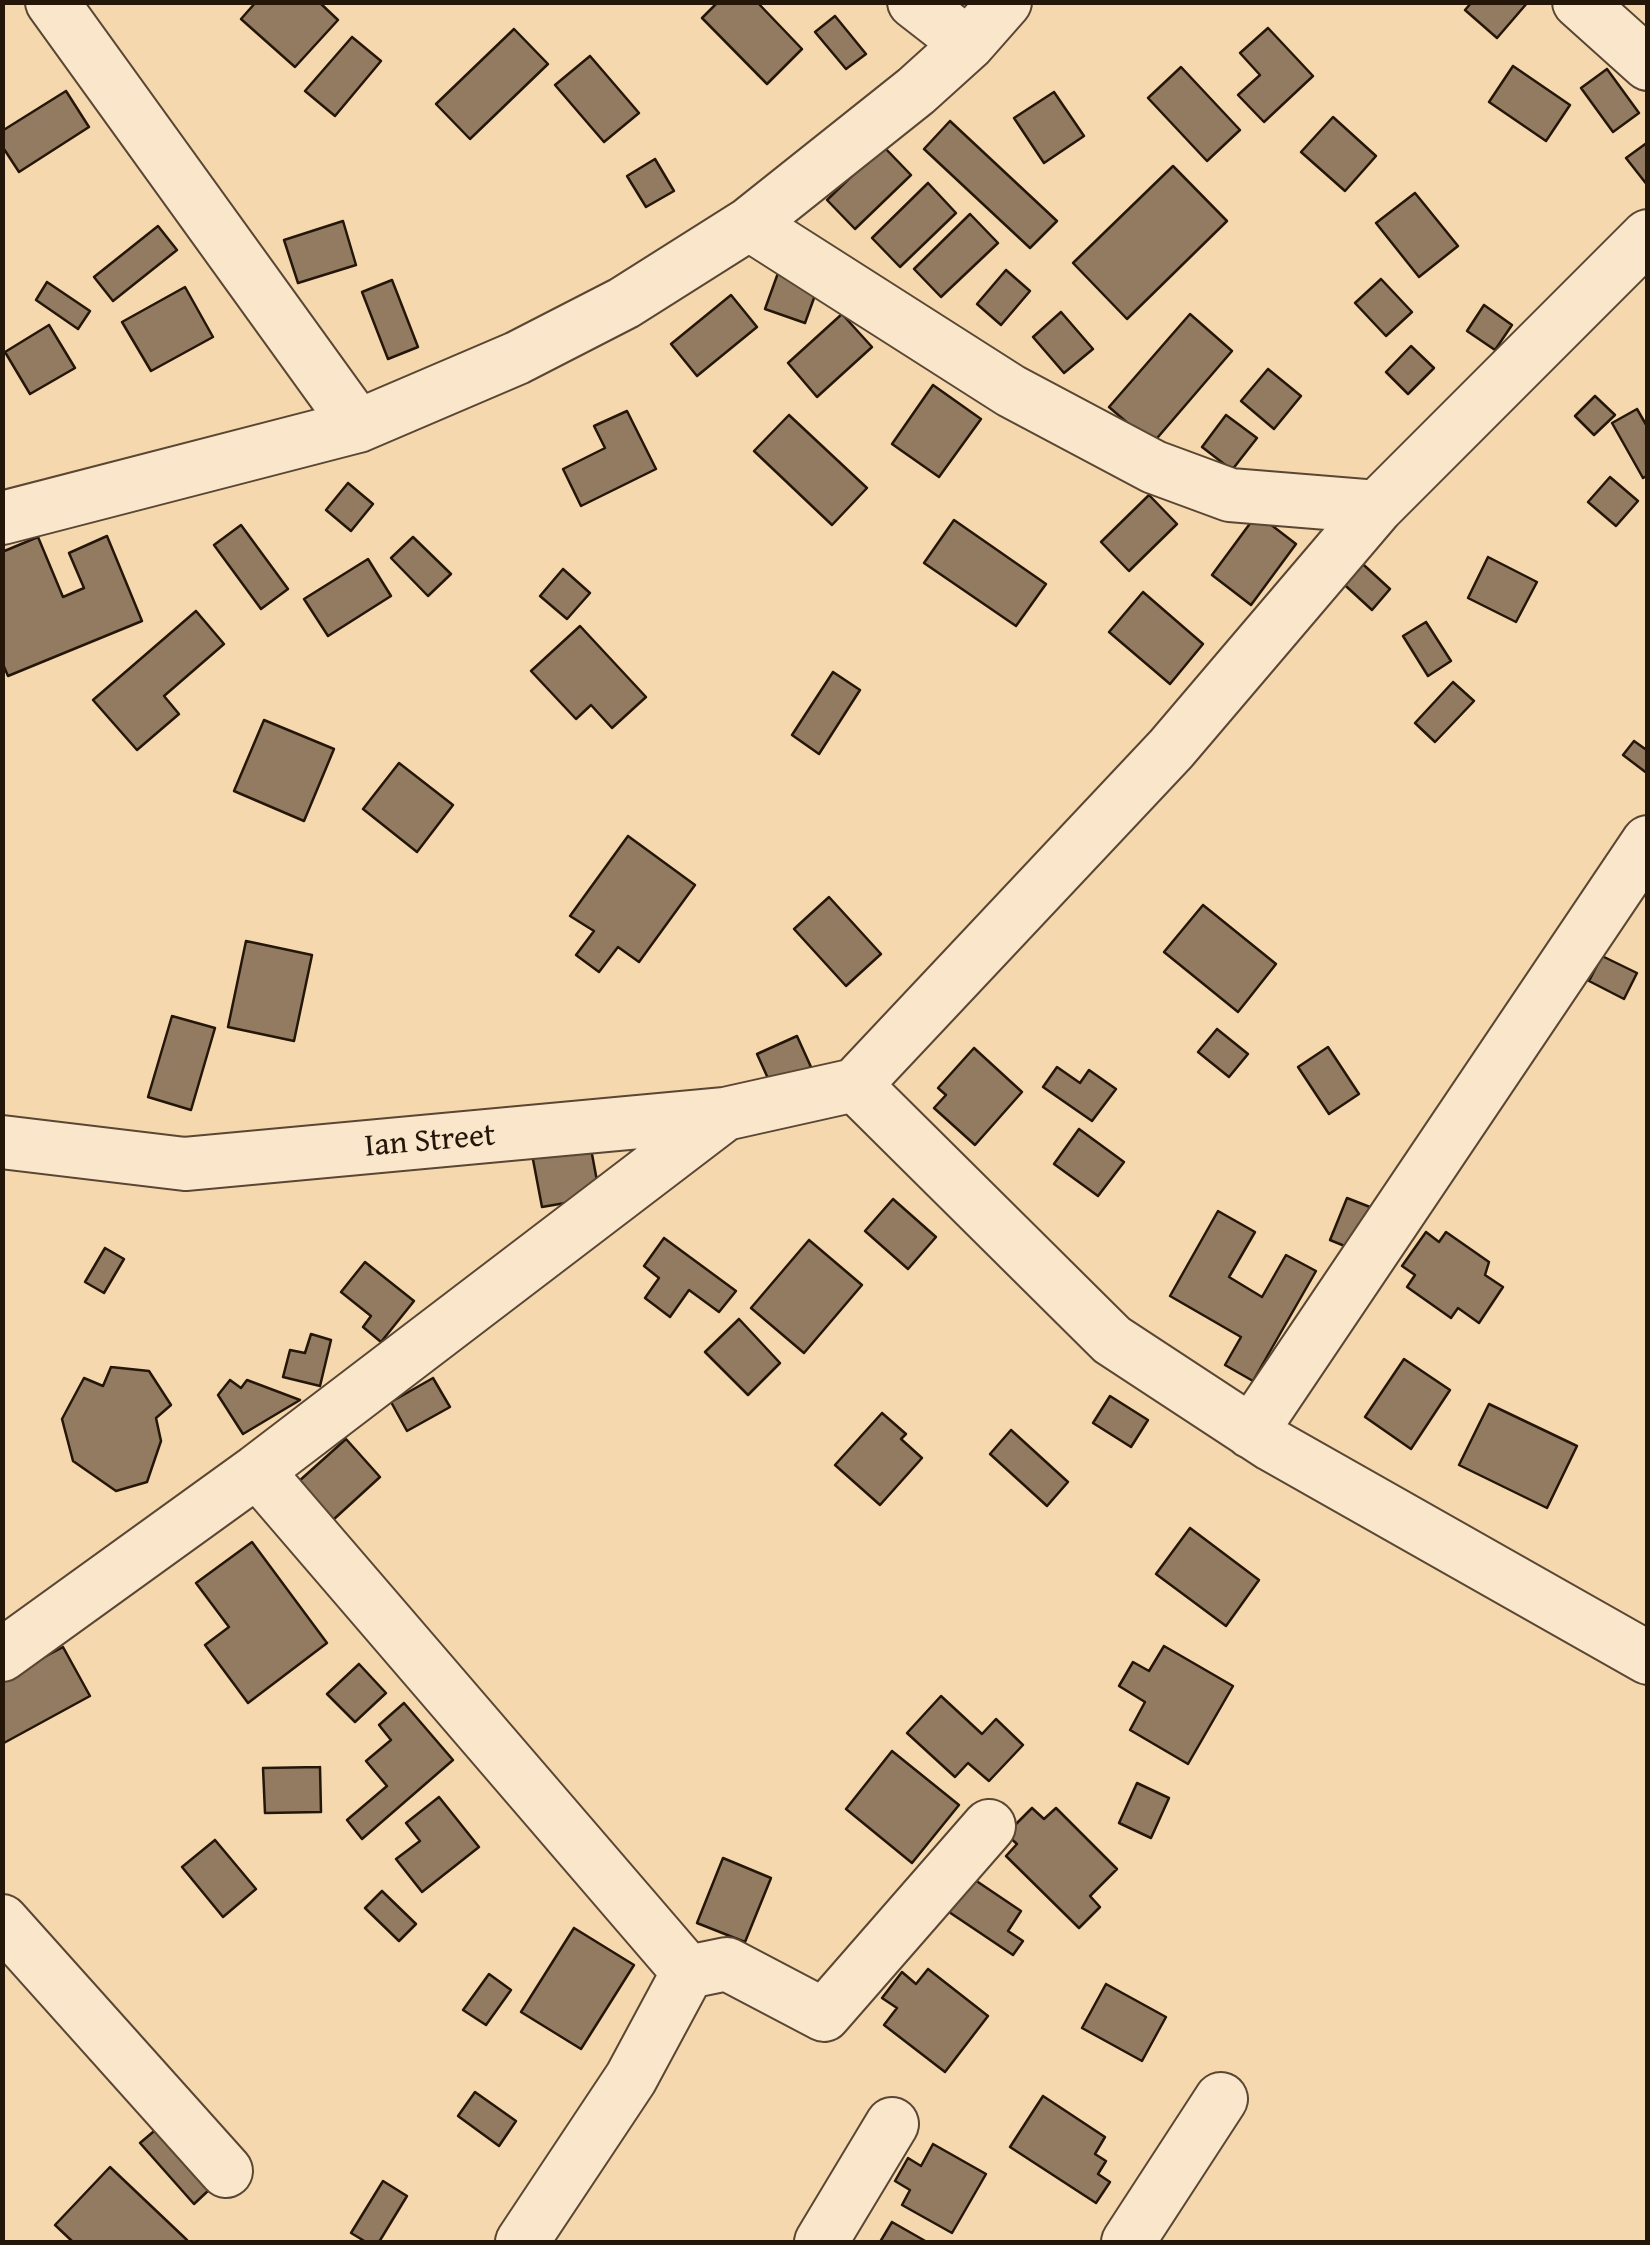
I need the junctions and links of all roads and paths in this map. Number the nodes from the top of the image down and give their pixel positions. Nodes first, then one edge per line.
1 (52, 2) edge
2 (914, 2) edge
3 (1006, 2) edge
4 (1579, 2) edge
5 (968, 44) junction
6 (1648, 64) edge
7 (749, 224) junction
8 (1648, 236) edge
9 (358, 426) junction
10 (1377, 507) junction
11 (2, 518) edge
12 (1648, 842) edge
13 (855, 1085) junction
14 (725, 1114) junction
15 (2, 1142) edge
16 (1252, 1432) junction
17 (257, 1471) junction
18 (2, 1655) edge
19 (1648, 1658) edge
20 (989, 1826) dead end
21 (2, 1921) edge
22 (688, 1972) junction
23 (1220, 2099) dead end
24 (892, 2124) dead end
25 (226, 2171) dead end
26 (522, 2242) edge
27 (821, 2242) edge
28 (1128, 2242) edge

1 - 9 street
2 - 5 street
3 - 5 street
4 - 6 street
5 - 7 street
7 - 9 street
7 - 10 street
8 - 10 street
9 - 11 street
10 - 13 street
12 - 16 street
13 - 14 street, Ian Street
13 - 16 street
14 - 15 street, Ian Street
14 - 17 street
16 - 19 street
17 - 18 street
17 - 22 street
20 - 22 street
21 - 25 street
22 - 26 street
23 - 28 street
24 - 27 street

